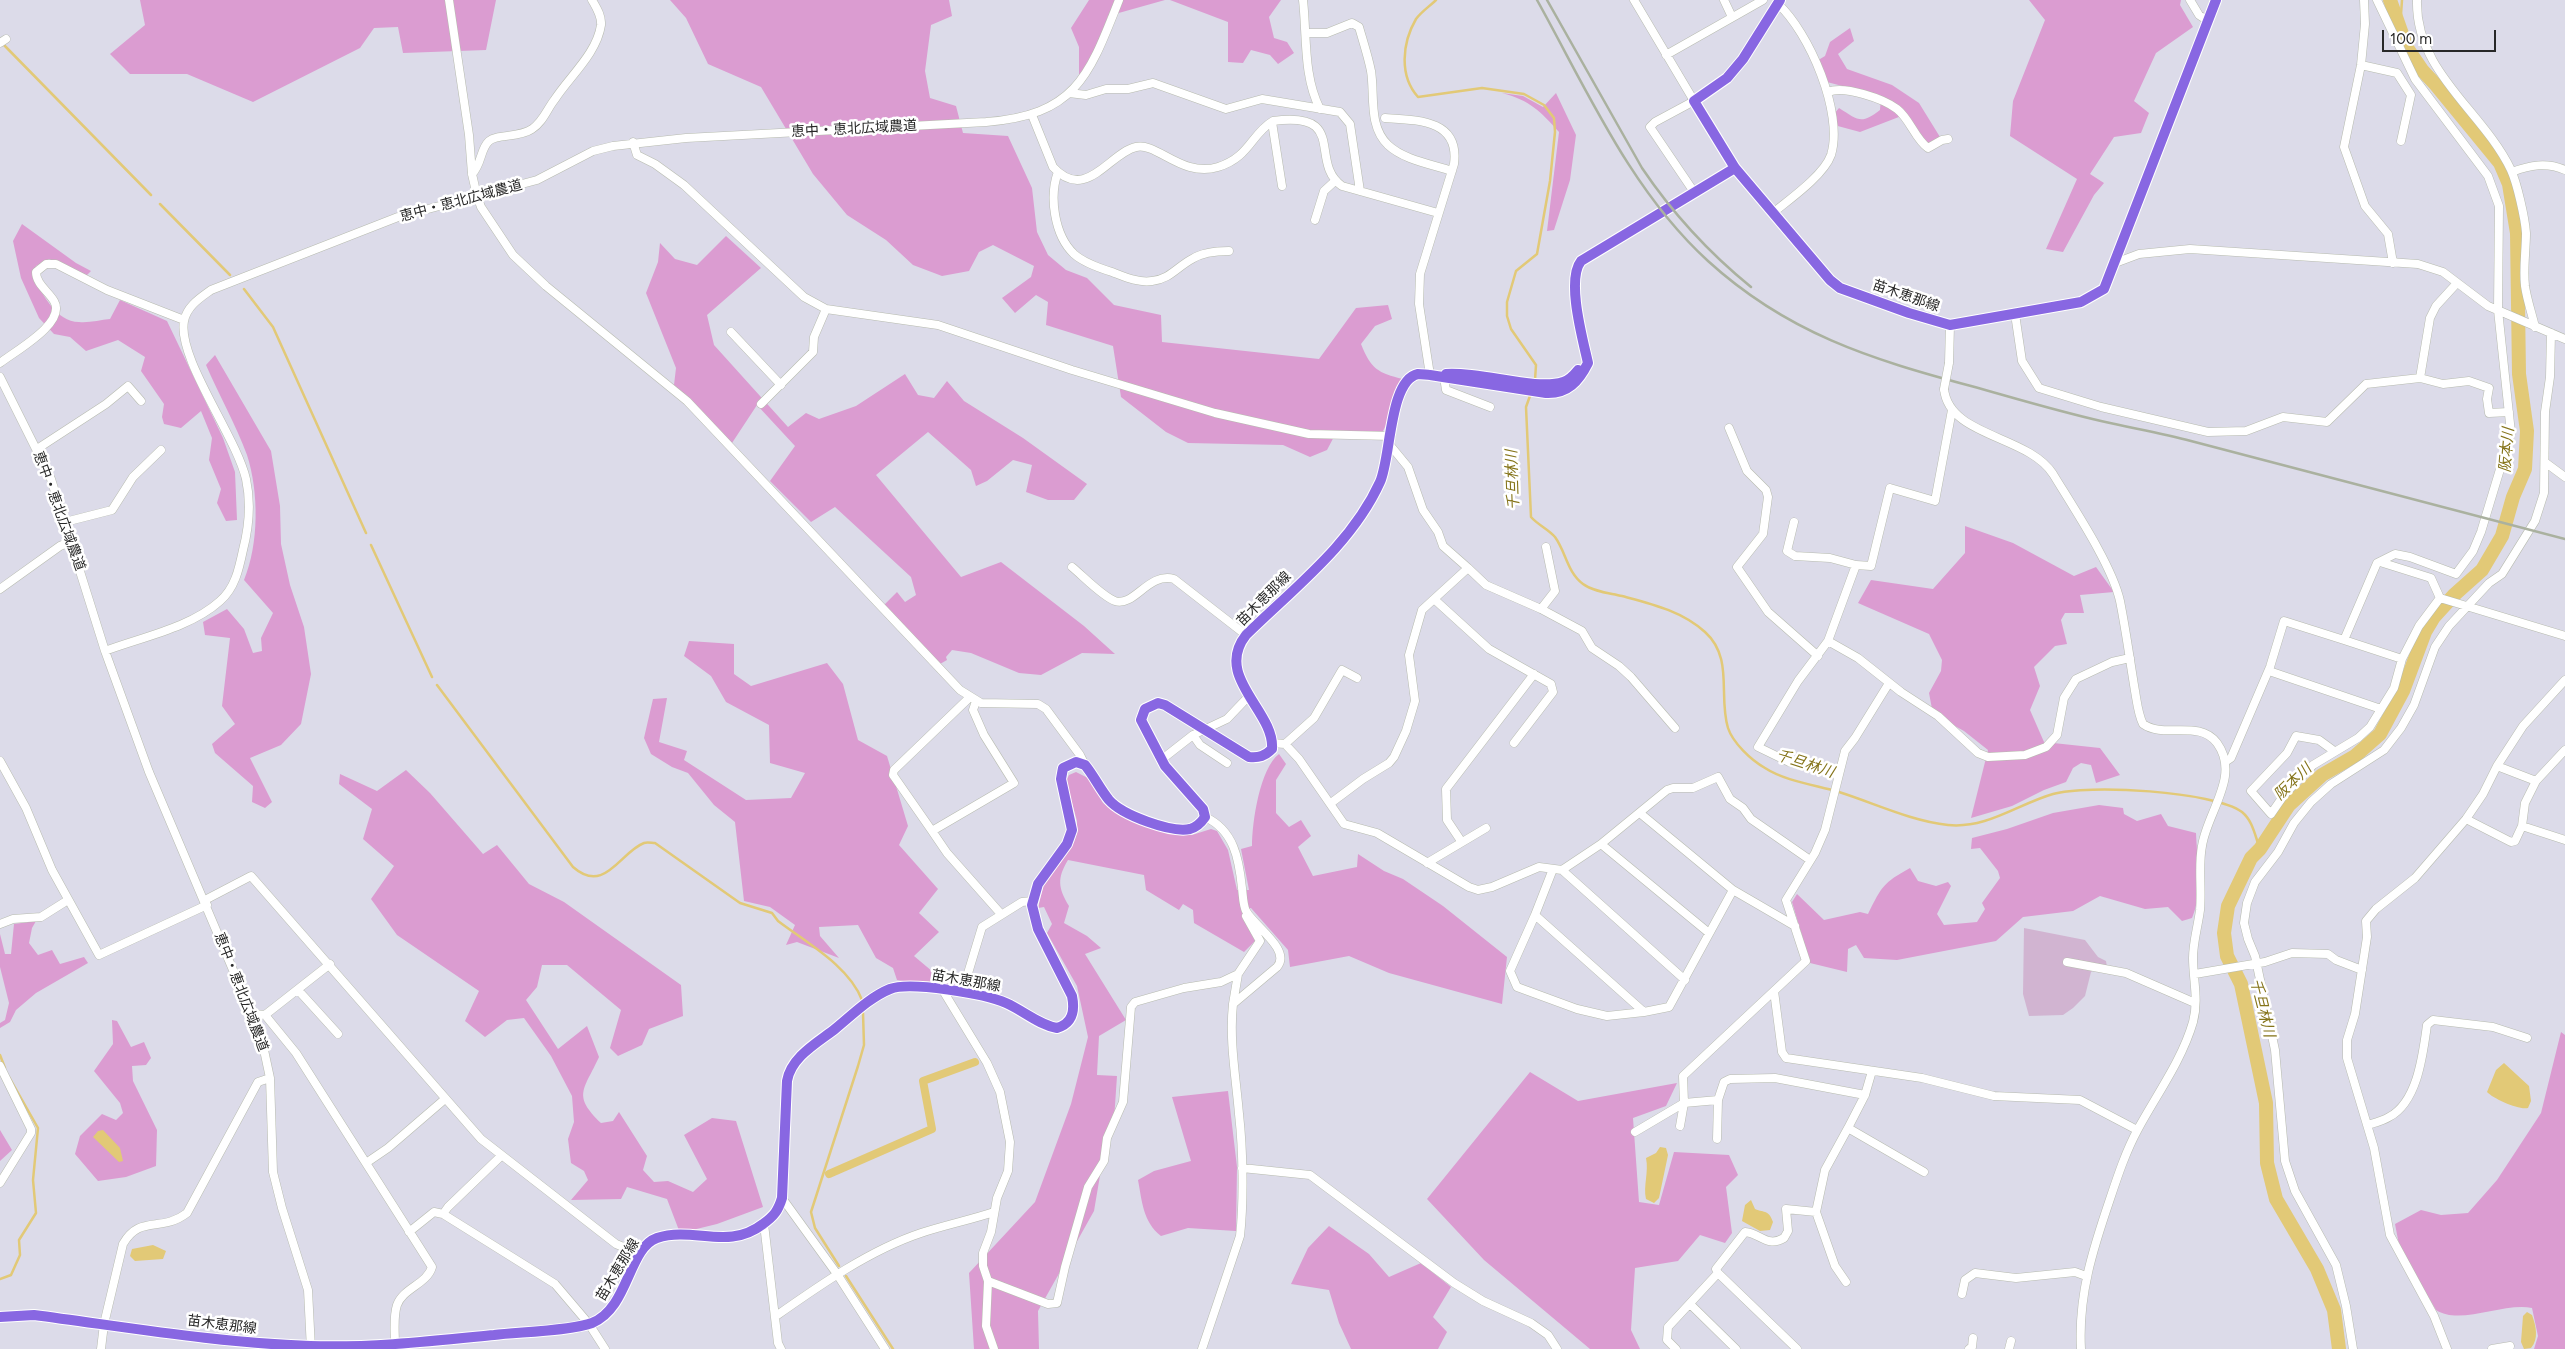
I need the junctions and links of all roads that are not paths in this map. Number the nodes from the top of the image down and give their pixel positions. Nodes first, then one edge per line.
1 (449, 0) edge
2 (592, 0) edge
3 (1119, 0) edge
4 (1303, 0) edge
5 (1634, 0) edge
6 (1724, 0) edge
7 (1763, 0) edge
8 (2190, 0) edge
9 (2216, 0) edge
10 (2364, 0) edge
11 (2377, 0) edge
12 (2417, 0) edge
13 (1779, 2) edge
14 (1732, 17) junction
15 (2208, 21) junction
16 (1306, 33) junction
17 (1666, 55) junction
18 (2361, 65) junction
19 (1828, 92) junction
20 (1069, 93) junction
21 (1694, 101) junction
22 (1320, 108) junction
23 (1032, 115) junction
24 (1385, 118) dead end
25 (1272, 122) junction
26 (1948, 139) dead end
27 (2400, 141) dead end
28 (633, 142) junction
29 (1734, 168) junction
30 (2565, 170) edge
31 (1452, 171) junction
32 (1058, 172) junction
33 (2512, 172) junction
34 (472, 174) junction
35 (1335, 181) junction
36 (1282, 186) dead end
37 (1360, 191) junction
38 (1694, 192) junction
39 (477, 196) junction
40 (1774, 212) junction
41 (1438, 213) junction
42 (1315, 220) dead end
43 (1229, 251) dead end
44 (2115, 263) junction
45 (2393, 263) junction
46 (2457, 283) junction
47 (826, 309) junction
48 (2501, 311) junction
49 (2015, 314) junction
50 (184, 320) junction
51 (1950, 325) junction
52 (2532, 325) junction
53 (731, 332) dead end
54 (2551, 333) junction
55 (2565, 339) edge
56 (0, 363) edge
57 (1430, 375) junction
58 (0, 377) edge
59 (1444, 377) junction
60 (2420, 378) junction
61 (781, 384) junction
62 (1510, 384) junction
63 (141, 401) dead end
64 (761, 404) dead end
65 (1490, 407) dead end
66 (1952, 410) junction
67 (2509, 412) junction
68 (1728, 428) dead end
69 (1390, 440) junction
70 (37, 449) junction
71 (161, 450) dead end
72 (2546, 463) junction
73 (2565, 477) edge
74 (65, 522) junction
75 (1794, 522) dead end
76 (72, 541) junction
77 (1546, 547) dead end
78 (2380, 562) junction
79 (1856, 565) junction
80 (1072, 567) dead end
81 (1468, 568) junction
82 (0, 589) edge
83 (2440, 598) junction
84 (1434, 599) junction
85 (2467, 607) junction
86 (1541, 609) junction
87 (1246, 635) junction
88 (2565, 636) edge
89 (2344, 640) junction
90 (1828, 641) junction
91 (105, 651) junction
92 (1818, 656) junction
93 (2130, 658) junction
94 (2402, 659) junction
95 (2269, 671) junction
96 (1534, 674) junction
97 (1357, 678) dead end
98 (2565, 680) edge
99 (1889, 683) junction
100 (1248, 697) junction
101 (973, 700) junction
102 (2381, 709) junction
103 (1675, 728) dead end
104 (1204, 730) junction
105 (1193, 736) junction
106 (1272, 743) junction
107 (1514, 743) dead end
108 (1284, 744) junction
109 (2565, 750) edge
110 (2334, 751) junction
111 (1161, 760) junction
112 (0, 761) edge
113 (2225, 762) junction
114 (1227, 763) dead end
115 (1085, 765) junction
116 (2497, 766) junction
117 (1837, 778) junction
118 (2536, 781) junction
119 (1331, 803) junction
120 (1641, 814) junction
121 (1204, 817) junction
122 (2466, 819) junction
123 (2522, 826) junction
124 (1486, 828) dead end
125 (932, 831) junction
126 (2565, 840) edge
127 (1461, 841) junction
128 (1601, 844) junction
129 (1810, 860) junction
130 (1427, 863) junction
131 (1558, 869) junction
132 (1733, 890) junction
133 (68, 900) junction
134 (1032, 901) junction
135 (206, 902) junction
136 (1245, 909) junction
137 (1001, 914) junction
138 (1535, 915) junction
139 (0, 924) edge
140 (1795, 926) junction
141 (1709, 933) junction
142 (2066, 962) dead end
143 (2253, 963) junction
144 (330, 964) junction
145 (2362, 970) junction
146 (1238, 974) junction
147 (2195, 974) junction
148 (1685, 980) junction
149 (942, 989) junction
150 (298, 990) junction
151 (1774, 991) junction
152 (962, 993) junction
153 (2195, 1003) junction
154 (1233, 1004) junction
155 (1644, 1012) junction
156 (253, 1014) junction
157 (265, 1014) junction
158 (338, 1034) dead end
159 (2527, 1038) dead end
160 (0, 1066) edge
161 (1872, 1071) junction
162 (270, 1078) junction
163 (1865, 1095) junction
164 (445, 1099) junction
165 (1718, 1100) junction
166 (1684, 1103) junction
167 (2367, 1125) junction
168 (1680, 1126) dead end
169 (1848, 1128) junction
170 (2138, 1130) junction
171 (1635, 1132) dead end
172 (1717, 1139) dead end
173 (501, 1156) junction
174 (366, 1163) junction
175 (1242, 1168) junction
176 (1924, 1172) dead end
177 (0, 1183) edge
178 (782, 1198) junction
179 (994, 1212) junction
180 (1816, 1212) junction
181 (443, 1214) junction
182 (764, 1224) junction
183 (409, 1232) junction
184 (640, 1254) junction
185 (837, 1274) junction
186 (1718, 1274) junction
187 (2086, 1276) junction
188 (988, 1281) junction
189 (1846, 1282) dead end
190 (1962, 1294) dead end
191 (1690, 1304) junction
192 (776, 1316) junction
193 (0, 1317) edge
194 (104, 1324) junction
195 (589, 1324) junction
196 (1973, 1338) dead end
197 (395, 1345) junction
198 (247, 1346) edge
199 (2510, 1346) dead end
200 (311, 1348) edge
201 (102, 1349) edge
202 (604, 1349) edge
203 (781, 1349) edge
204 (885, 1349) edge
205 (994, 1349) edge
206 (1202, 1349) edge
207 (1557, 1349) edge
208 (1676, 1349) edge
209 (1736, 1349) edge
210 (1797, 1349) edge
211 (1969, 1349) edge
212 (2081, 1349) edge
213 (2353, 1349) edge
214 (2447, 1349) edge
215 (2492, 1349) edge

1 - 34 street
2 - 34 street
3 - 20 street, 恵中・恵北広域農道
4 - 16 street
5 - 17 street
6 - 14 street
7 - 14 street
8 - 15 street
9 - 15 main road, 苗木恵那線
10 - 18 street
11 - 48 street
12 - 33 street
13 - 19 street
13 - 21 main road
14 - 17 street
15 - 44 main road, 苗木恵那線
16 - 22 street
16 - 31 street
17 - 21 street
18 - 27 street
18 - 45 street
19 - 26 street
19 - 40 street
20 - 22 street
20 - 23 street, 恵中・恵北広域農道
21 - 29 main road
21 - 38 street
22 - 37 street
23 - 28 street, 恵中・恵北広域農道
23 - 32 street
24 - 31 street
25 - 32 street
25 - 35 street
25 - 36 street
28 - 39 street, 恵中・恵北広域農道
28 - 47 street
29 - 38 main road, 苗木恵那線
29 - 40 main road, 苗木恵那線
30 - 33 street
31 - 41 street
32 - 43 street
33 - 52 street
34 - 39 street
35 - 37 street
35 - 42 street
37 - 41 street
38 - 62 main road, 苗木恵那線
39 - 50 street, 恵中・恵北広域農道
39 - 101 street
40 - 51 main road, 苗木恵那線
41 - 57 street
44 - 45 street
44 - 49 main road, 苗木恵那線
45 - 46 street
46 - 48 street
46 - 60 street
47 - 61 street
47 - 69 street
48 - 52 street
48 - 67 street
49 - 51 main road, 苗木恵那線
49 - 60 street
50 - 56 street
50 - 91 street
51 - 66 street, bridge
52 - 54 street
53 - 61 street
54 - 55 street
54 - 72 street
57 - 59 main road, 苗木恵那線
57 - 62 main road, 苗木恵那線
57 - 69 main road, 苗木恵那線
58 - 70 street, 恵中・恵北広域農道
59 - 62 main road, 苗木恵那線
59 - 65 street
60 - 67 street
61 - 64 street
63 - 70 street
66 - 79 street
66 - 93 street
67 - 78 street
68 - 92 street
69 - 81 street
69 - 87 main road, 苗木恵那線
70 - 74 street, 恵中・恵北広域農道
71 - 74 street
72 - 73 street
72 - 85 street
74 - 76 street, 恵中・恵北広域農道
75 - 79 street
76 - 82 street
76 - 91 street, 恵中・恵北広域農道
77 - 86 street
78 - 83 street
78 - 89 street
79 - 90 street
80 - 87 street
81 - 84 street
81 - 86 street
83 - 85 street
83 - 94 street
84 - 96 street
84 - 119 street
85 - 88 street
85 - 143 street
86 - 103 street
87 - 100 main road, 苗木恵那線
89 - 94 street
89 - 95 street
90 - 92 street
90 - 99 street
91 - 135 street, 恵中・恵北広域農道
92 - 117 street
93 - 99 street
93 - 113 street
94 - 102 street
95 - 102 street
95 - 113 street
96 - 107 street
96 - 127 street
97 - 108 street
98 - 116 street
99 - 117 street
100 - 104 street
100 - 106 main road, 苗木恵那線
101 - 115 street
101 - 125 street
101 - 125 street
102 - 110 street
104 - 105 street
104 - 106 main road
104 - 111 main road
105 - 111 street
105 - 114 street
106 - 108 street
108 - 119 street
109 - 118 street
110 - 110 street
111 - 121 main road
112 - 133 street
113 - 147 street
115 - 121 main road
115 - 134 main road
116 - 118 street
116 - 122 street
117 - 129 street
118 - 123 street
119 - 130 street
120 - 128 street
120 - 129 street
120 - 132 street
121 - 136 street
122 - 123 street
122 - 145 street
123 - 126 street
124 - 127 street
125 - 137 street
127 - 130 street
128 - 131 street
128 - 141 street
129 - 140 street
130 - 131 street
131 - 138 street
131 - 148 street
132 - 140 street
132 - 141 street
133 - 135 street
133 - 139 street
134 - 137 street
134 - 152 main road, 苗木恵那線
135 - 144 street
135 - 156 street, 恵中・恵北広域農道
136 - 146 street
136 - 154 street
137 - 152 street
138 - 155 street
138 - 155 street
140 - 151 street
141 - 148 street
142 - 153 street
143 - 145 street
143 - 147 street
143 - 213 street
144 - 150 street
144 - 164 street
145 - 167 street
146 - 154 street
146 - 188 street
147 - 153 street
148 - 155 street
149 - 152 main road, 苗木恵那線
149 - 178 main road, 苗木恵那線
149 - 179 street
150 - 157 street
150 - 158 street
151 - 161 street
151 - 166 street
153 - 170 street
154 - 175 street
156 - 157 street
156 - 162 street, 恵中・恵北広域農道
157 - 174 street
159 - 167 street
160 - 177 street
161 - 163 street
161 - 170 street
162 - 194 street
162 - 200 street, 恵中・恵北広域農道
163 - 165 street
163 - 169 street
164 - 173 street
164 - 174 street
165 - 166 street
165 - 172 street
166 - 168 street
166 - 171 street
167 - 214 street
169 - 176 street
169 - 180 street
170 - 187 street
173 - 181 street
173 - 184 street
174 - 183 street
175 - 206 street
175 - 207 street
178 - 182 main road, 苗木恵那線
178 - 185 street
179 - 185 street
179 - 188 street
180 - 186 street
180 - 189 street
181 - 183 street
181 - 195 street
182 - 184 main road, 苗木恵那線
182 - 192 street
183 - 197 street
184 - 195 main road, 苗木恵那線
185 - 192 street
185 - 204 street
186 - 191 street
186 - 210 street
187 - 190 street
187 - 212 street
188 - 205 street
191 - 208 street
191 - 209 street
192 - 203 street
193 - 194 main road, 苗木恵那線
194 - 198 main road, 苗木恵那線
194 - 201 street
195 - 197 main road, 苗木恵那線
195 - 202 street
196 - 211 street
197 - 200 main road, 苗木恵那線
198 - 200 main road, 苗木恵那線
199 - 215 street

